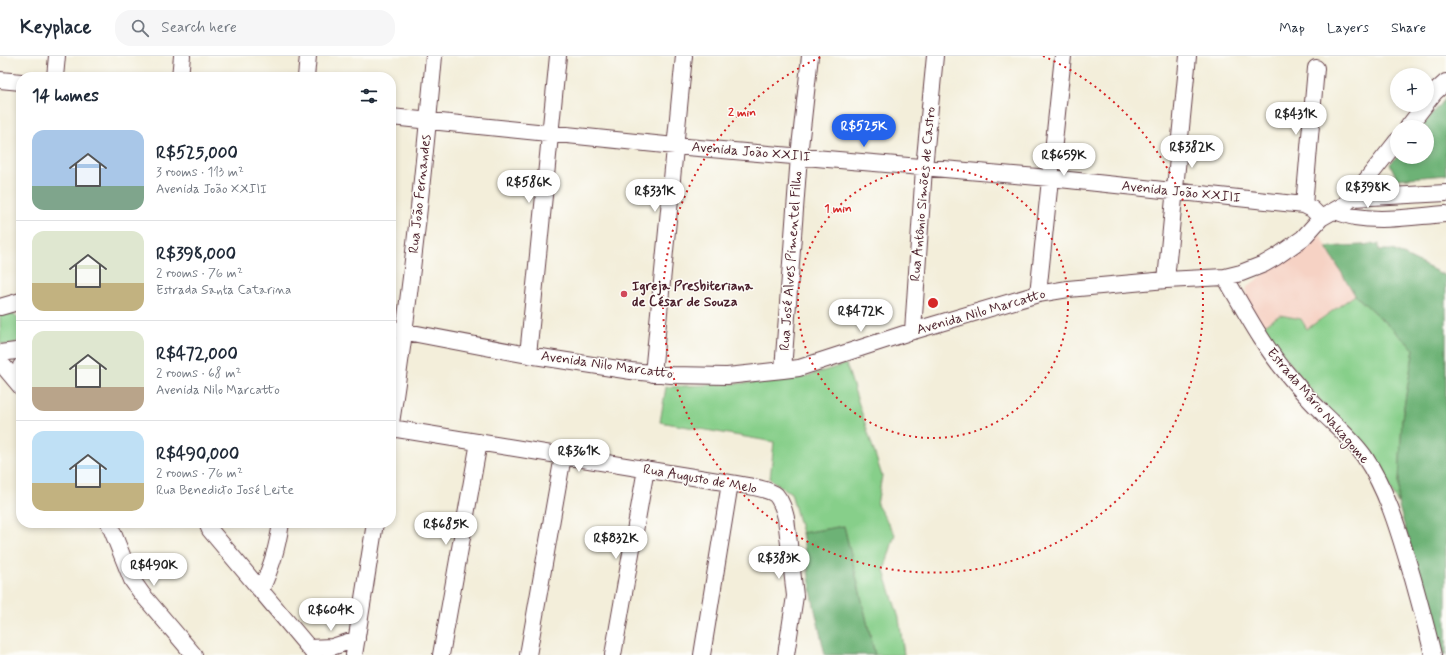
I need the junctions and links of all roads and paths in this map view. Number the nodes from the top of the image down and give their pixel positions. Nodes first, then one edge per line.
1 (57, 56) edge
2 (182, 56) edge
3 (308, 56) edge
4 (434, 56) edge
5 (558, 56) edge
6 (684, 56) edge
7 (810, 56) edge
8 (935, 56) edge
9 (1063, 56) edge
10 (1188, 56) edge
11 (1316, 68) dead end
12 (55, 72) edge
13 (180, 72) edge
14 (306, 72) edge
15 (0, 80) edge
16 (16, 82) edge
17 (1446, 82) edge
18 (1434, 93) edge
19 (1420, 112) edge
20 (396, 118) edge
21 (1413, 120) edge
22 (428, 121) junction
23 (551, 134) junction
24 (675, 146) junction
25 (1390, 150) edge
26 (799, 156) junction
27 (924, 168) junction
28 (1050, 178) junction
29 (1176, 191) junction
30 (1446, 193) edge
31 (1388, 197) junction
32 (1352, 198) junction
33 (1304, 205) junction
34 (1328, 214) junction
35 (1446, 214) edge
36 (1390, 218) junction
37 (1225, 277) junction
38 (1166, 280) junction
39 (1038, 294) junction
40 (16, 303) edge
41 (0, 307) edge
42 (398, 330) edge
43 (912, 331) junction
44 (16, 351) edge
45 (0, 353) edge
46 (528, 355) junction
47 (396, 357) edge
48 (0, 362) edge
49 (783, 370) junction
50 (653, 374) junction
51 (16, 381) edge
52 (396, 429) edge
53 (479, 442) junction
54 (563, 456) junction
55 (646, 470) junction
56 (730, 483) junction
57 (111, 528) edge
58 (209, 528) edge
59 (281, 528) edge
60 (374, 528) edge
61 (261, 590) junction
62 (357, 639) junction
63 (312, 652) edge
64 (194, 655) edge
65 (354, 655) edge
66 (441, 655) edge
67 (528, 655) edge
68 (613, 655) edge
69 (702, 655) edge
70 (786, 655) edge
71 (1433, 655) edge

1 - 12 street
2 - 13 street
3 - 14 street
4 - 22 street, Rua João Fernandes
5 - 23 street
6 - 24 street
7 - 26 street, Rua José Alves Pimentel Filho
8 - 27 street, Rua Antônio Simões de Castro
9 - 28 street
10 - 29 street
11 - 33 street
15 - 16 street
17 - 18 street
19 - 21 street
20 - 22 street, Avenida João XXIII
22 - 23 street, Avenida João XXIII
22 - 42 street, Rua João Fernandes
23 - 24 street, Avenida João XXIII
23 - 46 street
24 - 26 street, Avenida João XXIII
24 - 50 street
25 - 32 street, Avenida Nilo Marcatto
26 - 27 street, Avenida João XXIII
26 - 49 street, Rua José Alves Pimentel Filho
27 - 28 street, Avenida João XXIII
27 - 43 street, Rua Antônio Simões de Castro
28 - 29 street, Avenida João XXIII
28 - 39 street
29 - 33 street, Avenida João XXIII
29 - 38 street
30 - 31 street
31 - 32 street
31 - 36 street
32 - 34 street, Avenida Nilo Marcatto
33 - 34 street
34 - 36 street
34 - 37 street, Avenida Nilo Marcatto
35 - 36 street
37 - 38 street, Avenida Nilo Marcatto
37 - 71 street, Estrada Mário Nakagome
38 - 39 street, Avenida Nilo Marcatto
39 - 43 street, Avenida Nilo Marcatto
40 - 41 street
42 - 46 street, Avenida Nilo Marcatto
42 - 47 street, Rua João Fernandes
43 - 49 street, Avenida Nilo Marcatto
44 - 45 street
46 - 50 street, Avenida Nilo Marcatto
48 - 51 street
49 - 50 street, Avenida Nilo Marcatto
52 - 53 street, Rua Augusto de Melo
53 - 54 street, Rua Augusto de Melo
53 - 66 street
54 - 55 street, Rua Augusto de Melo
54 - 67 street
55 - 56 street, Rua Augusto de Melo
55 - 68 street
56 - 69 street
56 - 70 street, Rua Augusto de Melo
57 - 64 street
58 - 61 street
59 - 61 street
60 - 62 street
61 - 63 street
62 - 63 street
62 - 65 street

